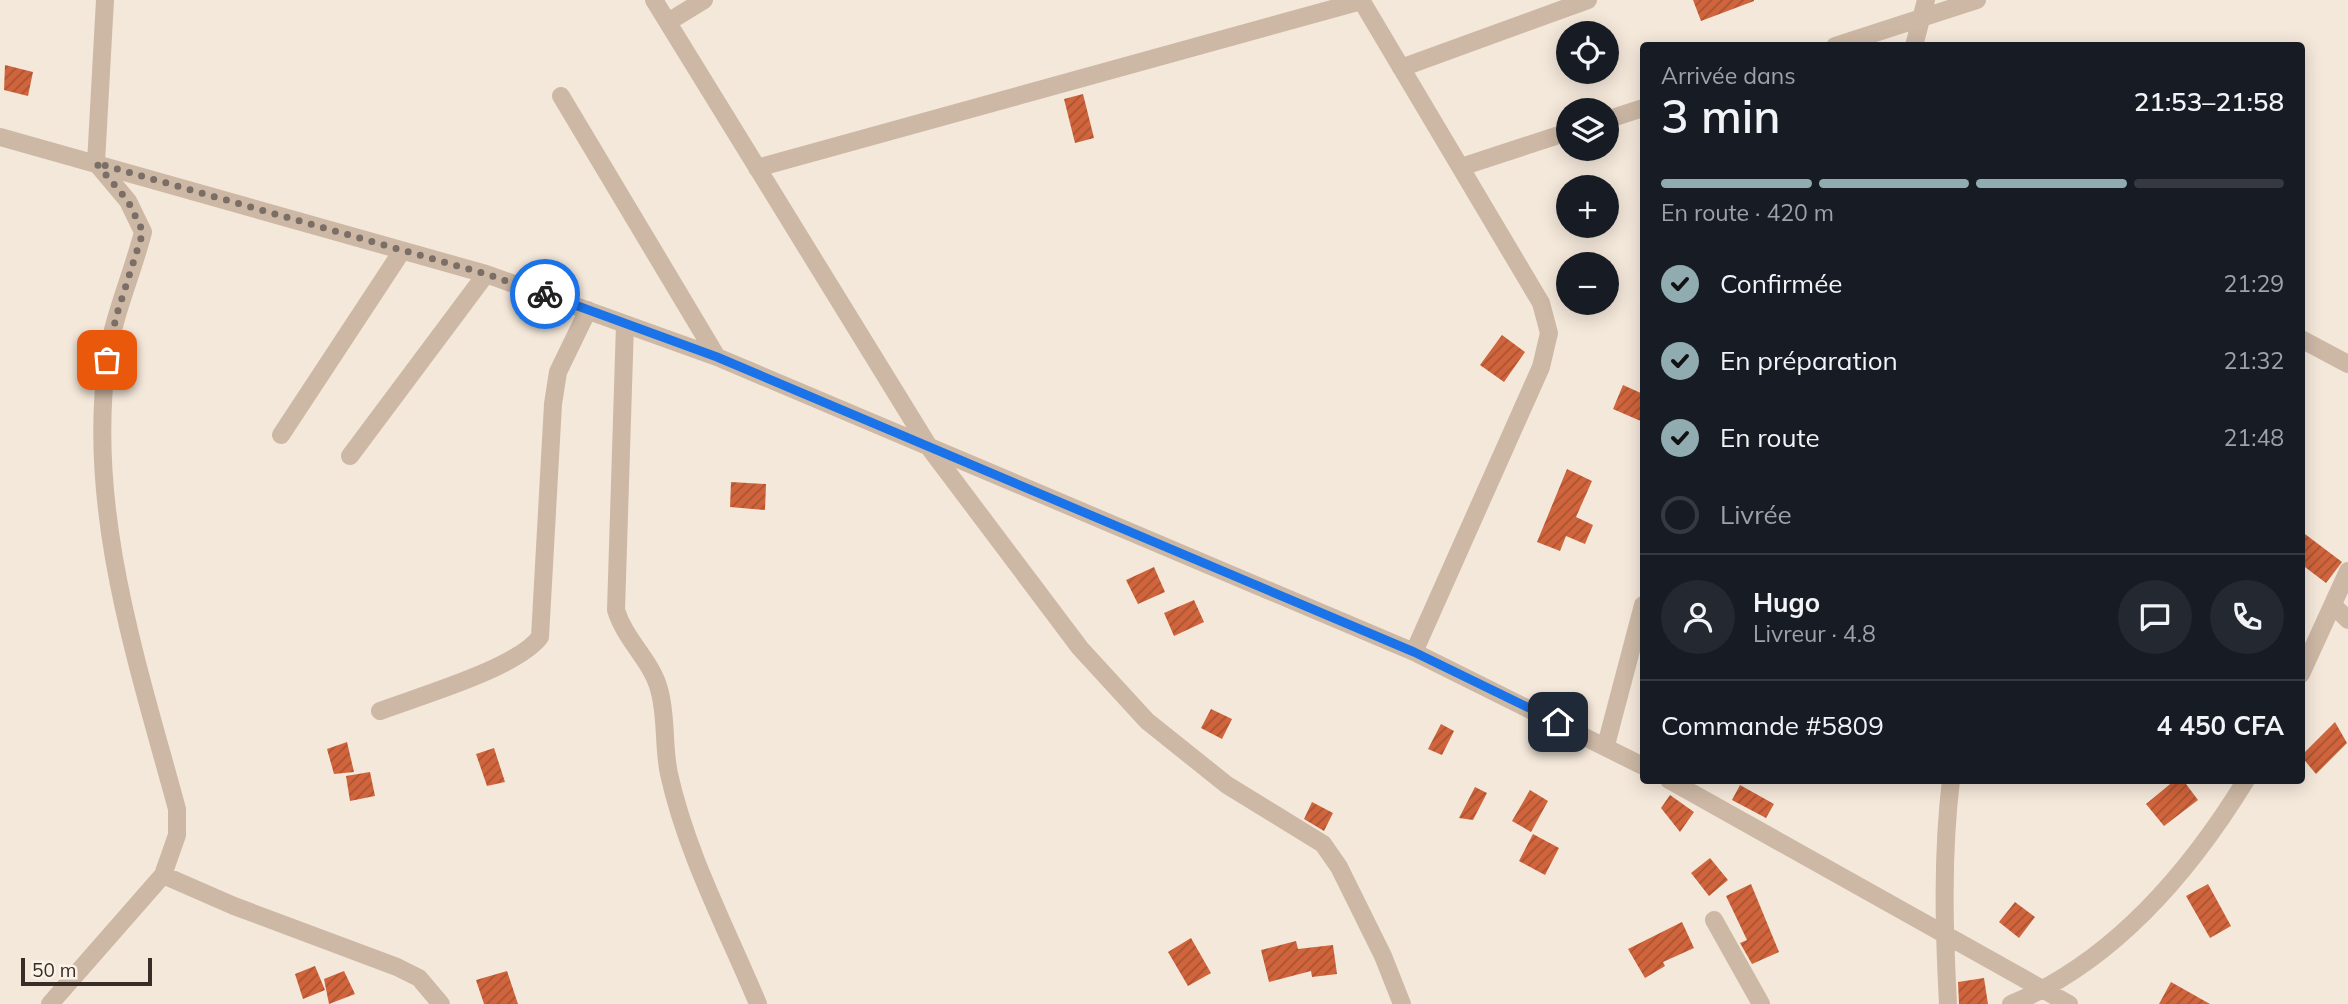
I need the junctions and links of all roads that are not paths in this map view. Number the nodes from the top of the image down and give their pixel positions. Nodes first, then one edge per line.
1 (105, 0) edge
2 (654, 0) edge
3 (704, 0) edge
4 (1361, 0) edge
5 (1588, 0) edge
6 (1977, 0) edge
7 (1924, 8) edge
8 (668, 22) junction
9 (1844, 42) edge
10 (1915, 42) edge
11 (1402, 68) junction
12 (561, 96) dead end
13 (1640, 109) edge
14 (1619, 116) edge
15 (1556, 136) edge
16 (0, 137) edge
17 (96, 163) junction
18 (1461, 167) junction
19 (757, 169) junction
20 (402, 251) junction
21 (486, 274) junction
22 (589, 310) junction
23 (625, 324) junction
24 (2305, 341) edge
25 (717, 357) junction
26 (2348, 364) edge
27 (281, 435) dead end
28 (931, 450) junction
29 (351, 456) dead end
30 (2348, 571) edge
31 (2333, 605) junction
32 (1640, 616) edge
33 (2348, 620) edge
34 (1414, 652) junction
35 (2305, 665) edge
36 (380, 711) dead end
37 (1606, 745) junction
38 (1640, 764) edge
39 (1676, 784) edge
40 (1951, 784) edge
41 (2243, 784) edge
42 (163, 875) junction
43 (1714, 920) dead end
44 (1945, 935) junction
45 (2045, 990) junction
46 (50, 1004) edge
47 (441, 1004) edge
48 (758, 1004) edge
49 (1402, 1004) edge
50 (1761, 1004) edge
51 (1948, 1004) edge
52 (2011, 1004) edge
53 (2069, 1004) edge

1 - 17 street
2 - 8 street
3 - 8 street
4 - 11 street
4 - 19 street
5 - 11 street
6 - 7 street
7 - 9 street
7 - 10 street
8 - 19 street
11 - 18 street
12 - 25 street
13 - 14 street
15 - 18 street
16 - 17 street
17 - 20 street
17 - 42 street
18 - 34 street
19 - 28 street
20 - 21 street
20 - 27 street
21 - 22 street
21 - 29 street
22 - 23 street
22 - 36 street
23 - 25 street
23 - 48 street
24 - 26 street
25 - 28 street
28 - 34 street
28 - 49 street
30 - 31 street
31 - 33 street
31 - 35 street
32 - 37 street
34 - 37 street
37 - 38 street
39 - 44 street
40 - 44 street
41 - 45 street
42 - 46 street
42 - 47 street
43 - 50 street
44 - 45 street
44 - 51 street
45 - 52 street
45 - 53 street

